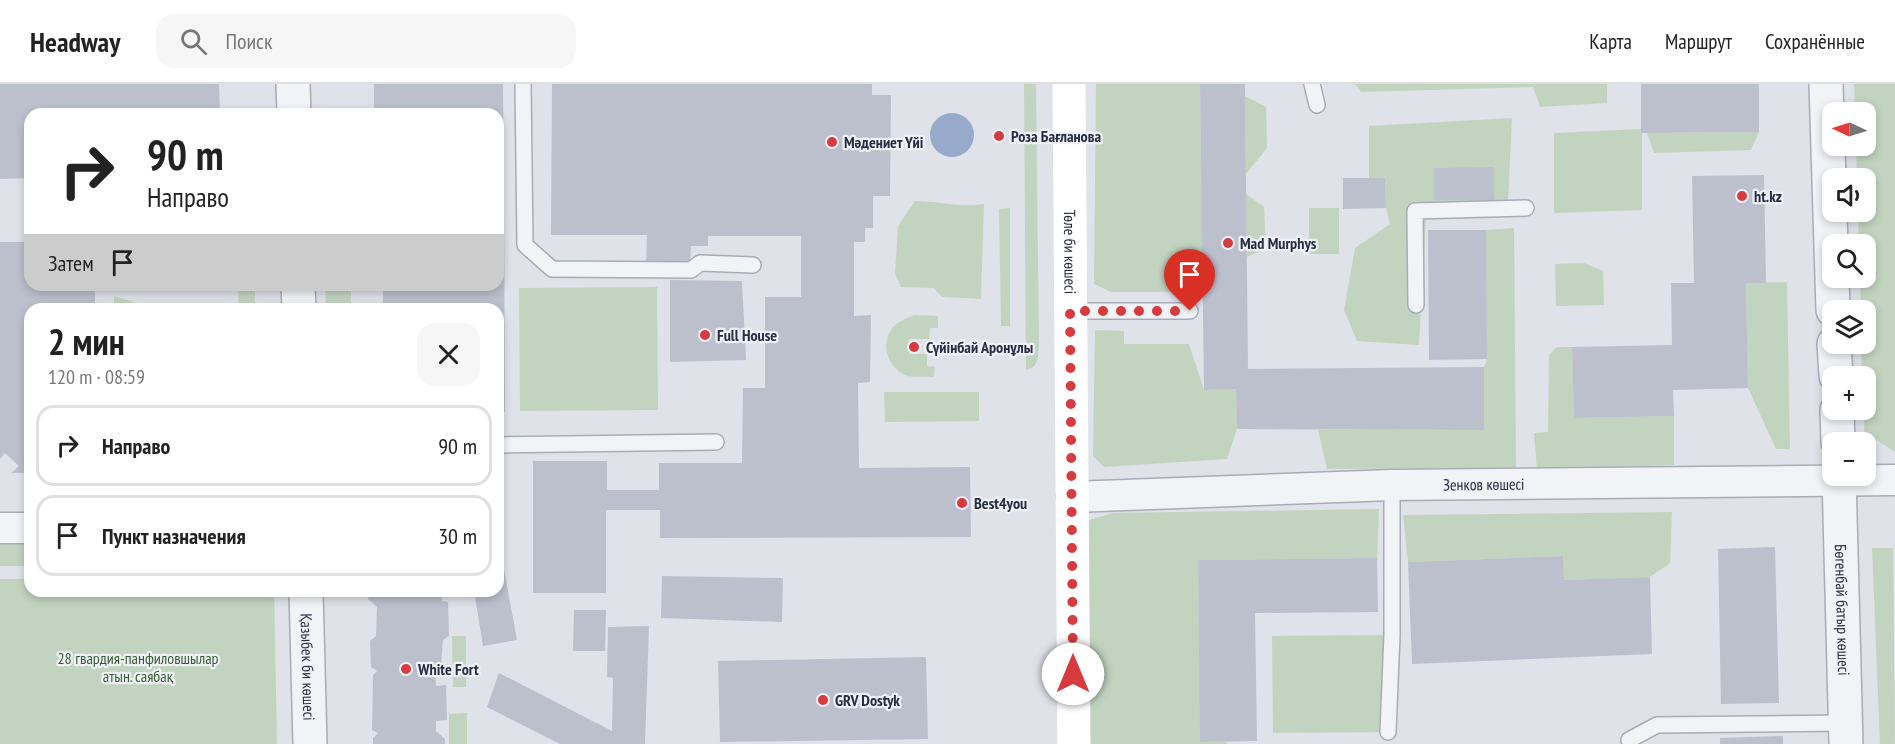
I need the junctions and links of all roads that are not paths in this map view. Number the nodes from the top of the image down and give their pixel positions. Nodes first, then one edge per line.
1 (293, 84) edge
2 (523, 84) edge
3 (1069, 84) edge
4 (1312, 84) edge
5 (1826, 84) edge
6 (1317, 105) dead end
7 (294, 108) edge
8 (1526, 208) dead end
9 (753, 265) dead end
10 (1833, 300) edge
11 (1416, 305) dead end
12 (1070, 311) junction
13 (1190, 311) dead end
14 (716, 442) dead end
15 (504, 445) edge
16 (1822, 478) edge
17 (1876, 479) edge
18 (1895, 480) edge
19 (1392, 485) junction
20 (1839, 486) edge
21 (1072, 497) junction
22 (0, 528) edge
23 (24, 528) edge
24 (306, 597) edge
25 (1388, 732) dead end
26 (1845, 734) edge
27 (1629, 740) dead end
28 (310, 744) edge
29 (1074, 744) edge

1 - 7 street
2 - 9 lane
3 - 12 main road, Төле би көшесі
4 - 6 lane
5 - 10 street
8 - 11 lane
12 - 13 lane
12 - 21 main road, Төле би көшесі
14 - 15 lane
16 - 19 street, Зенков көшесі
17 - 18 street, Зенков көшесі
19 - 21 street, Зенков көшесі
19 - 25 lane
20 - 26 street, Бөгенбай батыр көшесі
21 - 29 main road, Төле би көшесі
22 - 23 street
24 - 28 street, Қазыбек би көшесі
26 - 27 lane

